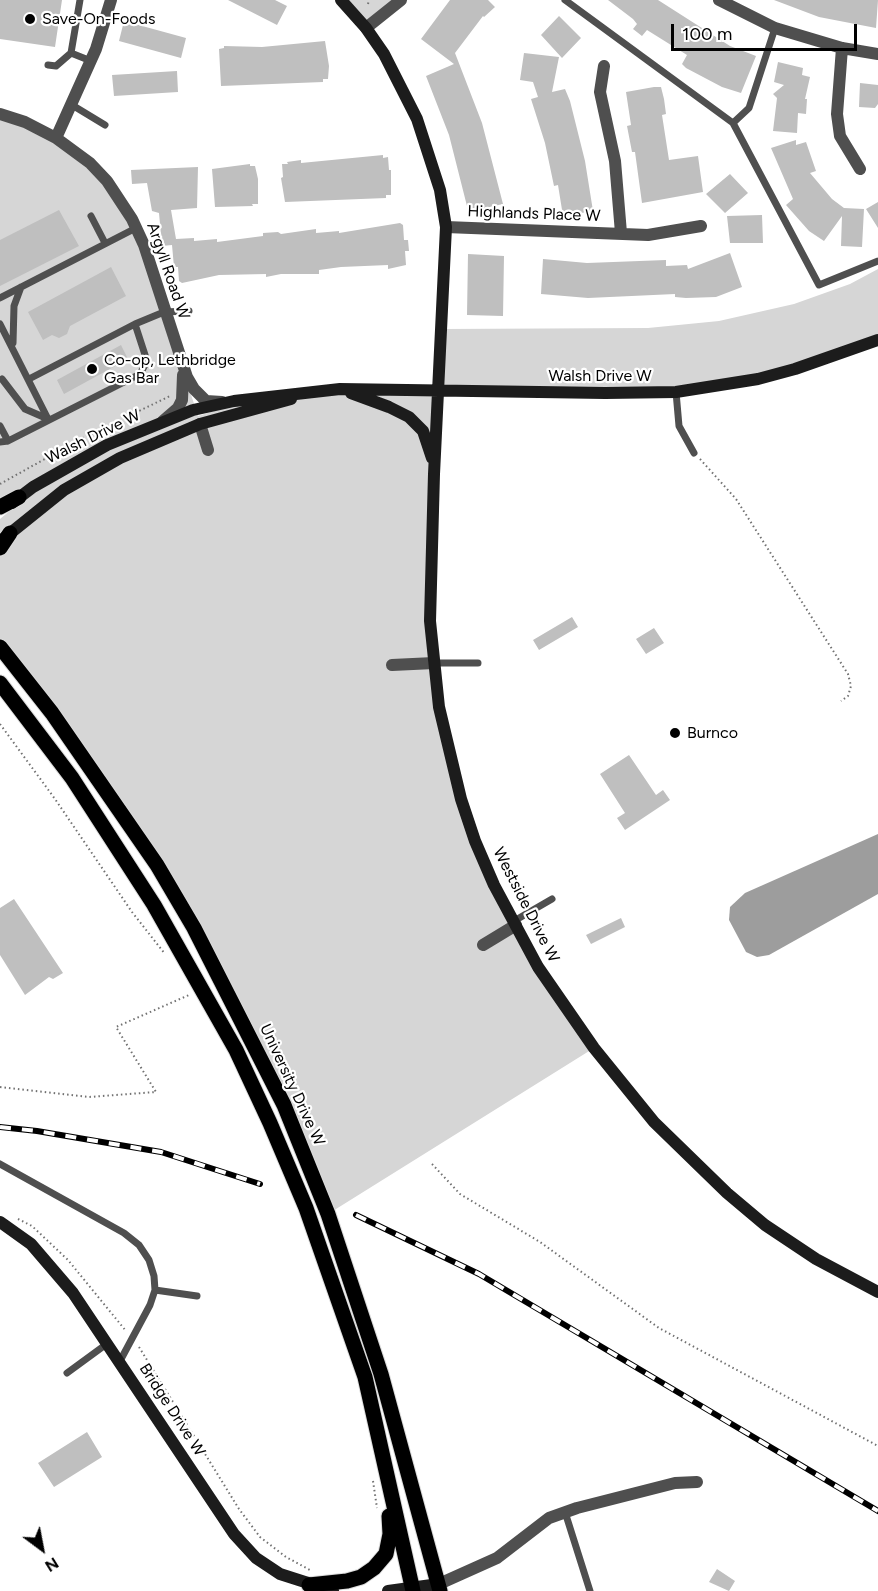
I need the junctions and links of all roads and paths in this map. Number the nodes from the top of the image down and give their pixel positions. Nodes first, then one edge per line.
1 (111, 0) edge
2 (341, 0) edge
3 (369, 0) edge
4 (400, 0) edge
5 (565, 0) edge
6 (719, 0) edge
7 (81, 2) edge
8 (368, 4) dead end
9 (366, 28) junction
10 (775, 28) junction
11 (842, 48) junction
12 (71, 53) junction
13 (878, 54) edge
14 (91, 61) junction
15 (48, 65) dead end
16 (604, 66) dead end
17 (72, 105) junction
18 (0, 114) edge
19 (733, 123) junction
20 (105, 125) dead end
21 (56, 138) junction
22 (860, 169) dead end
23 (91, 216) dead end
24 (701, 226) dead end
25 (446, 227) junction
26 (136, 228) junction
27 (621, 232) junction
28 (105, 243) junction
29 (878, 261) edge
30 (21, 287) junction
31 (0, 298) edge
32 (189, 311) dead end
33 (165, 312) junction
34 (0, 324) edge
35 (135, 324) junction
36 (878, 340) edge
37 (12, 347) junction
38 (181, 362) junction
39 (2, 379) dead end
40 (28, 379) junction
41 (340, 389) junction
42 (440, 389) junction
43 (315, 391) junction
44 (676, 392) junction
45 (170, 396) dead end
46 (234, 401) junction
47 (48, 419) junction
48 (160, 424) junction
49 (200, 424) junction
50 (0, 426) edge
51 (8, 441) junction
52 (0, 442) edge
53 (208, 450) dead end
54 (694, 453) joint
55 (434, 474) junction
56 (0, 484) edge
57 (19, 497) junction
58 (0, 507) edge
59 (0, 512) edge
60 (5, 537) edge
61 (0, 548) edge
62 (0, 636) edge
63 (0, 647) edge
64 (434, 663) junction
65 (478, 663) dead end
66 (14, 665) junction
67 (392, 665) dead end
68 (0, 683) edge
69 (841, 701) dead end
70 (0, 724) edge
71 (552, 899) dead end
72 (515, 923) junction
73 (483, 945) dead end
74 (170, 961) dead end
75 (185, 987) dead end
76 (189, 995) junction
77 (194, 1004) dead end
78 (0, 1087) edge
79 (0, 1164) edge
80 (432, 1164) dead end
81 (16, 1217) dead end
82 (0, 1222) edge
83 (155, 1290) junction
84 (878, 1292) edge
85 (197, 1296) dead end
86 (132, 1338) junction
87 (108, 1343) junction
88 (120, 1361) junction
89 (67, 1373) dead end
90 (878, 1446) edge
91 (384, 1453) junction
92 (372, 1477) dead end
93 (697, 1482) dead end
94 (377, 1510) dead end
95 (565, 1512) junction
96 (319, 1572) dead end
97 (309, 1585) junction
98 (440, 1588) edge
99 (413, 1590) edge
100 (333, 1591) edge
101 (388, 1591) edge
102 (590, 1591) edge

1 - 14 street
2 - 9 street, Westside Drive W
3 - 8 path
4 - 9 street
5 - 19 lane
6 - 10 street
7 - 12 lane
9 - 25 street, Westside Drive W
10 - 11 street
10 - 19 lane
11 - 13 street
11 - 22 street
12 - 14 lane
12 - 15 lane
14 - 17 street
16 - 27 street, Highlands Place W
17 - 20 lane
17 - 21 street
18 - 21 street, Argyll Road W
19 - 29 lane
21 - 26 street, Argyll Road W
23 - 28 lane
24 - 27 street, Highlands Place W
25 - 27 street, Highlands Place W
25 - 42 street, Westside Drive W
26 - 28 lane
26 - 33 street, Argyll Road W
28 - 30 lane
30 - 31 lane
30 - 37 lane
32 - 33 lane
33 - 35 lane
33 - 38 street, Argyll Road W
34 - 37 lane
35 - 40 lane
35 - 47 lane
36 - 44 street, Walsh Drive W
37 - 40 lane
38 - 46 street
38 - 48 street
39 - 47 lane
40 - 47 lane
41 - 42 street, Walsh Drive W
41 - 43 street, Walsh Drive W
41 - 55 street
42 - 44 street, Walsh Drive W
42 - 55 street, Westside Drive W
43 - 46 street, Walsh Drive W
43 - 49 street, Walsh Drive W
44 - 54 lane
45 - 56 path
46 - 48 street, Walsh Drive W
47 - 51 lane
48 - 57 street, Walsh Drive W
49 - 53 street
49 - 60 street, Walsh Drive W
50 - 51 lane
51 - 52 lane
54 - 69 path
55 - 64 street, Westside Drive W
57 - 58 main road
57 - 59 street, Walsh Drive W
60 - 61 main road
62 - 66 main road
63 - 66 main road, University Drive W
64 - 65 lane
64 - 67 street
64 - 72 street, Westside Drive W
66 - 98 main road, University Drive W
68 - 91 main road
70 - 74 path
71 - 72 lane
72 - 73 street
72 - 84 street, Westside Drive W
75 - 76 path
76 - 77 path
76 - 78 path
79 - 83 lane
80 - 90 path
81 - 86 path
82 - 87 street, Bridge Drive W
83 - 85 lane
83 - 86 lane
86 - 88 lane
86 - 96 path
87 - 88 street, Bridge Drive W
87 - 89 lane
88 - 97 street, Bridge Drive W
91 - 97 main road
91 - 99 main road
92 - 94 path
93 - 95 street
95 - 98 street
95 - 102 lane
97 - 100 street, Bridge Drive W
98 - 99 street
99 - 101 street

